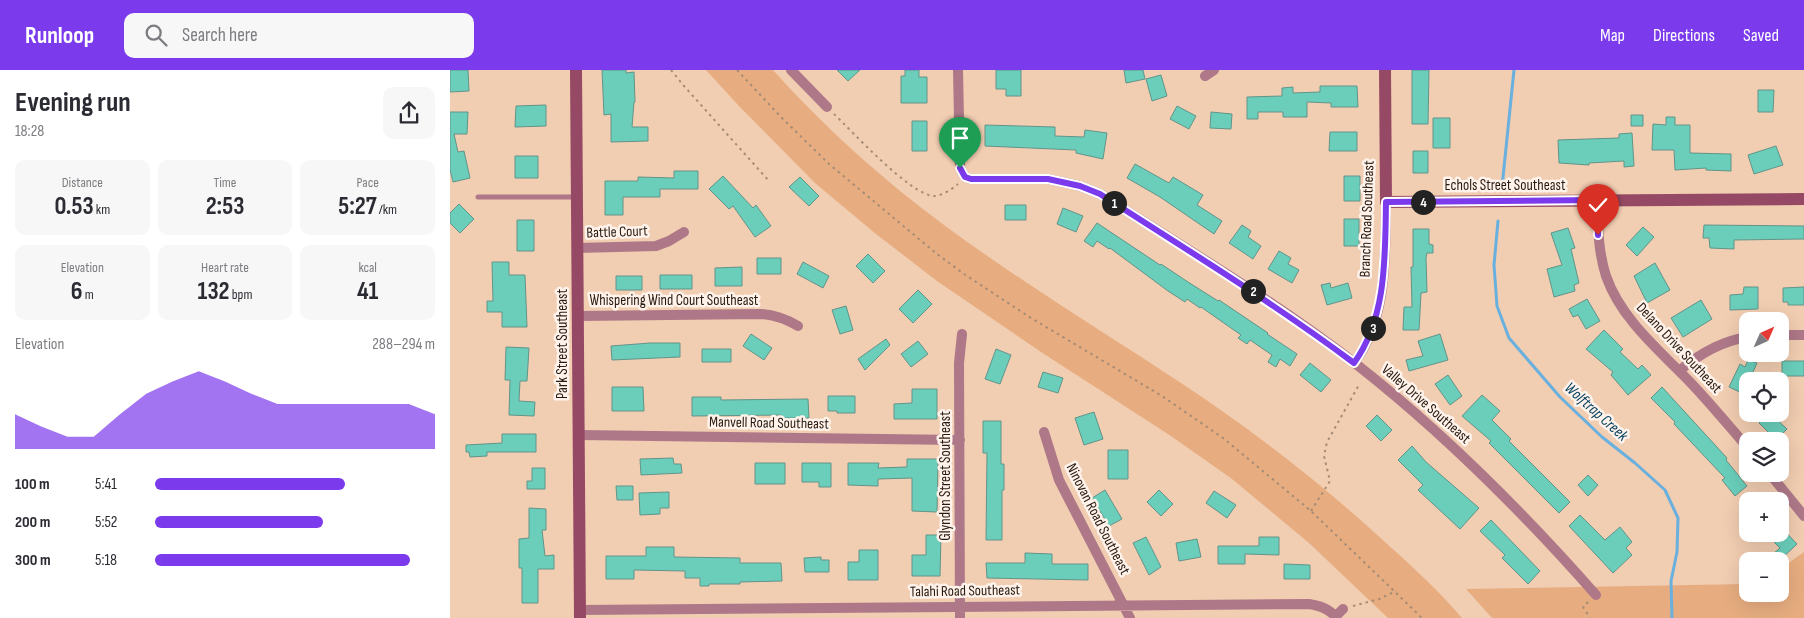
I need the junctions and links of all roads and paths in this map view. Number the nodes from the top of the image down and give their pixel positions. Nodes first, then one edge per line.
1 (576, 70) edge
2 (671, 70) edge
3 (737, 70) edge
4 (791, 70) edge
5 (958, 70) edge
6 (1214, 70) edge
7 (1385, 70) edge
8 (1205, 76) dead end
9 (827, 107) joint
10 (965, 177) junction
11 (769, 181) dead end
12 (478, 196) dead end
13 (577, 197) junction
14 (1804, 199) edge
15 (1597, 200) junction
16 (1386, 202) junction
17 (684, 232) dead end
18 (577, 248) junction
19 (578, 316) junction
20 (798, 326) dead end
21 (962, 334) dead end
22 (1789, 335) edge
23 (1804, 335) edge
24 (1739, 340) edge
25 (1354, 363) junction
26 (1679, 371) junction
27 (1360, 383) dead end
28 (1044, 432) dead end
29 (579, 435) junction
30 (1739, 437) edge
31 (960, 440) junction
32 (1776, 482) edge
33 (1311, 511) junction
34 (1804, 516) edge
35 (1396, 591) junction
36 (1596, 595) joint
37 (1124, 605) junction
38 (960, 606) junction
39 (580, 614) edge
40 (1339, 614) edge
41 (960, 618) edge
42 (1130, 618) edge
43 (1422, 618) edge
44 (1590, 618) edge

1 - 13 street, Park Street Southeast
2 - 11 path
3 - 33 path
4 - 9 street
5 - 10 street
6 - 8 street
7 - 16 street, Branch Road Southeast
9 - 10 path
10 - 25 street, Valley Drive Southeast
12 - 13 lane
13 - 18 street, Park Street Southeast
14 - 15 street, Echols Street Southeast
15 - 16 street, Echols Street Southeast
15 - 26 street, Delano Drive Southeast
16 - 25 street, Branch Road Southeast
17 - 18 street, Battle Court
18 - 19 street, Park Street Southeast
19 - 20 street, Whispering Wind Court Southeast
19 - 29 street, Park Street Southeast
21 - 31 street, Glyndon Street Southeast
22 - 23 street
24 - 26 street
25 - 36 street, Valley Drive Southeast
26 - 30 street, Delano Drive Southeast
27 - 33 path
28 - 37 street, Ninovan Road Southeast
29 - 31 street, Manvell Road Southeast
29 - 39 street, Park Street Southeast
31 - 38 street, Glyndon Street Southeast
32 - 34 street
33 - 35 path
35 - 40 path
35 - 43 path
36 - 44 path
37 - 38 street, Talahi Road Southeast
37 - 40 street, Talahi Road Southeast
37 - 42 street, Ninovan Road Southeast
38 - 39 street, Talahi Road Southeast
38 - 41 street, Glyndon Street Southeast

